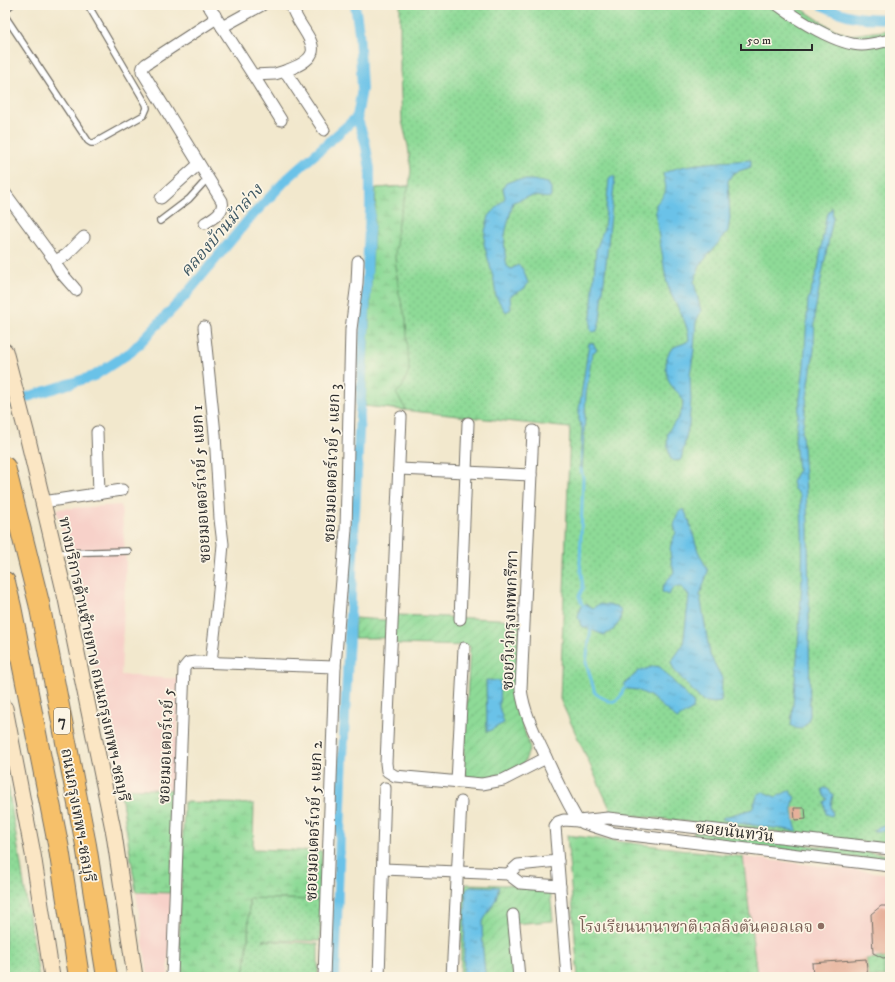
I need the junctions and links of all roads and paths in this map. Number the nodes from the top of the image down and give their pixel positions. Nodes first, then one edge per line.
1 (11, 5) edge
2 (88, 5) edge
3 (208, 5) edge
4 (262, 5) edge
5 (291, 5) edge
6 (778, 5) edge
7 (5, 10) edge
8 (215, 15) junction
9 (5, 16) edge
10 (222, 27) junction
11 (890, 40) edge
12 (285, 70) junction
13 (253, 75) junction
14 (281, 120) dead end
15 (324, 130) dead end
16 (199, 164) junction
17 (208, 178) junction
18 (5, 193) edge
19 (161, 198) dead end
20 (160, 221) dead end
21 (205, 223) dead end
22 (84, 237) dead end
23 (55, 261) junction
24 (358, 261) dead end
25 (76, 290) dead end
26 (204, 327) dead end
27 (5, 351) edge
28 (401, 417) dead end
29 (468, 423) dead end
30 (533, 431) dead end
31 (97, 432) dead end
32 (5, 467) edge
33 (399, 469) junction
34 (466, 472) junction
35 (531, 475) junction
36 (122, 490) dead end
37 (100, 494) junction
38 (43, 502) junction
39 (128, 551) dead end
40 (55, 553) junction
41 (5, 582) edge
42 (460, 619) dead end
43 (464, 648) dead end
44 (211, 662) junction
45 (334, 667) junction
46 (5, 708) edge
47 (7, 733) edge
48 (546, 758) junction
49 (457, 782) junction
50 (385, 788) dead end
51 (461, 802) dead end
52 (578, 821) junction
53 (666, 824) junction
54 (664, 839) junction
55 (890, 849) edge
56 (558, 862) junction
57 (890, 866) edge
58 (383, 869) junction
59 (457, 872) junction
60 (508, 874) junction
61 (560, 886) junction
62 (513, 915) dead end
63 (52, 977) edge
64 (79, 977) edge
65 (107, 977) edge
66 (135, 977) edge
67 (172, 977) edge
68 (324, 977) edge
69 (379, 977) edge
70 (452, 977) edge
71 (519, 977) edge
72 (567, 977) edge

1 - 7 lane
2 - 9 lane
3 - 8 street
4 - 10 street
5 - 12 street
6 - 11 street
8 - 10 street
8 - 16 street
10 - 13 street
12 - 13 street
12 - 15 street
13 - 14 street
16 - 17 street
16 - 19 street
17 - 20 lane
17 - 21 street
18 - 23 street
22 - 23 street
23 - 25 street
24 - 45 street, ซอยมอเตอร์เวย์ 5 แยก 3
26 - 44 street, ซอยมอเตอร์เวย์ 5 แยก 1
27 - 38 main road, ทางบริการด้านซ้ายทาง ถนนกรุงเทพฯ-ชลบุรี
28 - 33 street
29 - 34 street
30 - 35 street, ซอยวิเว่กรุงเทพกรีฑา
31 - 37 street
32 - 65 highway, ถนนกรุงเทพฯ-ชลบุรี / 7
33 - 34 street
33 - 49 street
34 - 35 street
34 - 42 street
35 - 48 street, ซอยวิเว่กรุงเทพกรีฑา
36 - 37 street
37 - 38 street
38 - 40 main road, ทางบริการด้านซ้ายทาง ถนนกรุงเทพฯ-ชลบุรี
39 - 40 lane
40 - 66 main road, ทางบริการด้านซ้ายทาง ถนนกรุงเทพฯ-ชลบุรี
41 - 64 highway, ถนนกรุงเทพฯ-ชลบุรี / 7
43 - 49 street
44 - 45 street, ซอยมอเตอร์เวย์ 5
44 - 67 street, ซอยมอเตอร์เวย์ 5
45 - 68 street, ซอยมอเตอร์เวย์ 5 แยก 2
46 - 47 main road
47 - 63 main road
48 - 49 street
48 - 52 street, ซอยวิเว่กรุงเทพกรีฑา
50 - 58 street
51 - 59 street
52 - 53 street, ซอยนันทวัน
52 - 54 street, ซอยนันทวัน
52 - 56 street, ซอยนันทวัน
53 - 54 street
53 - 55 street, ซอยนันทวัน
54 - 57 street, ซอยนันทวัน
56 - 60 street
56 - 61 street, ซอยนันทวัน
58 - 59 street
58 - 69 street
59 - 60 street
59 - 70 street
60 - 61 street
61 - 72 street, ซอยนันทวัน
62 - 71 street

